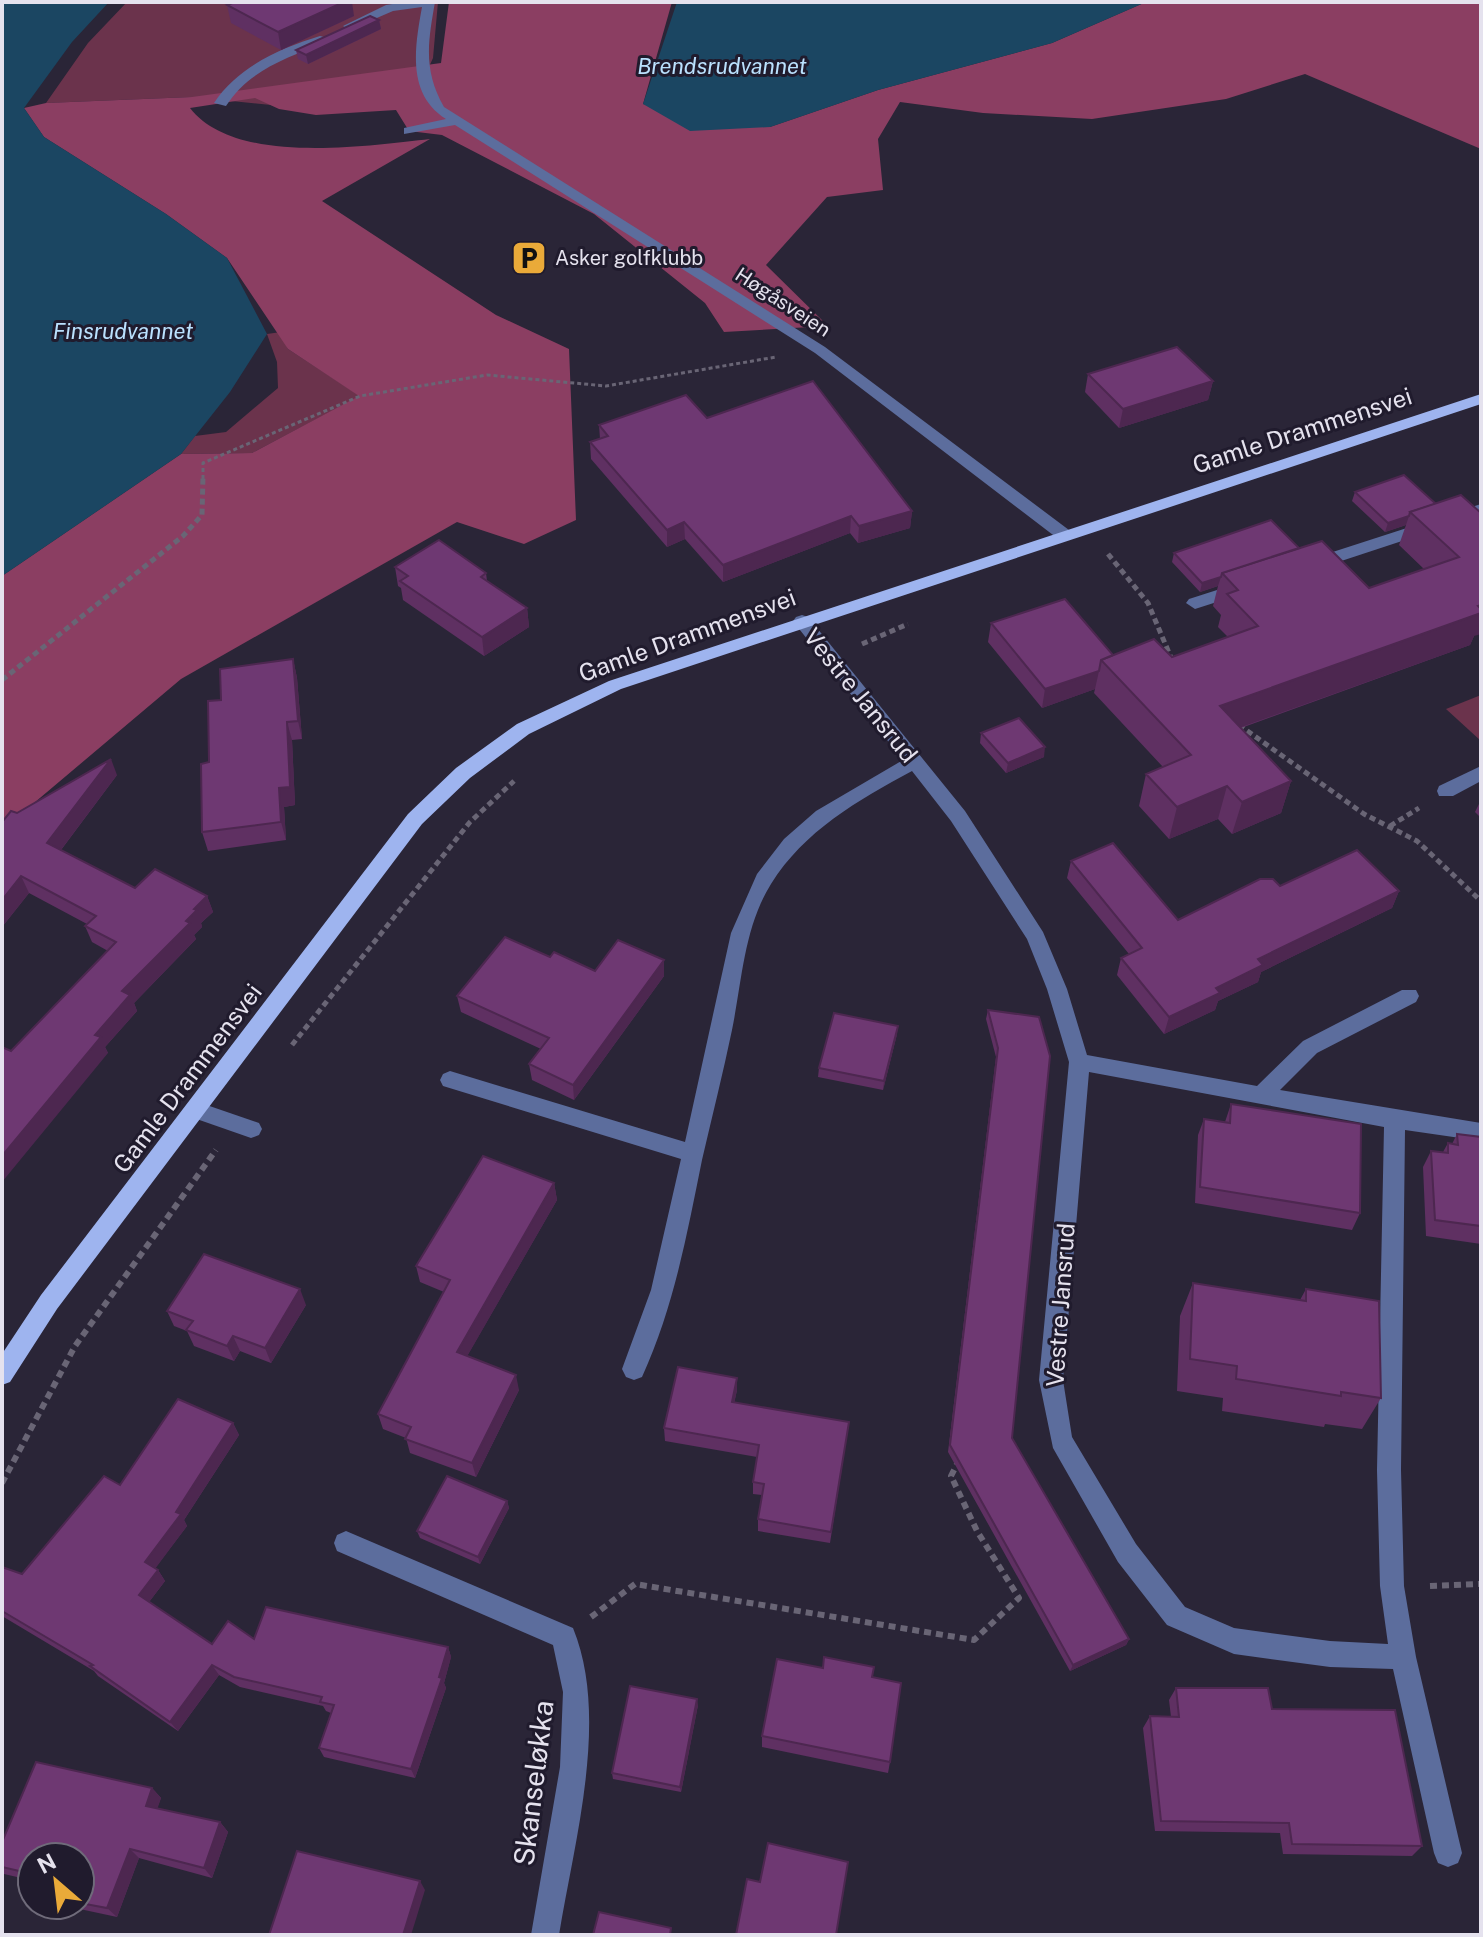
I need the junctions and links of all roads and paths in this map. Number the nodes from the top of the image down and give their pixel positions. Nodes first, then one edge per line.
1 (429, 2) edge
2 (221, 103) dead end
3 (455, 121) junction
4 (409, 131) dead end
5 (820, 350) junction
6 (1481, 399) edge
7 (1480, 510) edge
8 (1063, 534) junction
9 (1300, 569) edge
10 (1255, 584) edge
11 (1195, 603) dead end
12 (802, 621) junction
13 (860, 645) dead end
14 (825, 651) junction
15 (1174, 666) edge
16 (2, 680) edge
17 (1234, 721) edge
18 (914, 762) junction
19 (524, 772) dead end
20 (1481, 773) edge
21 (1446, 791) dead end
22 (1481, 901) edge
23 (1409, 996) dead end
24 (288, 1050) dead end
25 (1079, 1062) junction
26 (450, 1080) dead end
27 (1263, 1094) junction
28 (195, 1110) junction
29 (1395, 1120) junction
30 (242, 1126) joint
31 (1481, 1132) edge
32 (693, 1154) junction
33 (634, 1369) dead end
34 (2, 1374) edge
35 (974, 1455) edge
36 (2, 1483) edge
37 (346, 1543) dead end
38 (1481, 1584) edge
39 (1392, 1586) junction
40 (564, 1637) junction
41 (1403, 1657) junction
42 (1448, 1853) dead end
43 (545, 1935) edge

1 - 2 street
1 - 3 street, Høgåsveien
3 - 4 street
3 - 5 street, Høgåsveien
5 - 8 street, Høgåsveien
5 - 16 path
6 - 8 main road, Gamle Drammensvei
7 - 9 street
8 - 12 main road, Gamle Drammensvei
8 - 15 path
10 - 11 street
12 - 14 street, Vestre Jansrud
12 - 28 main road, Gamle Drammensvei
13 - 14 path
14 - 18 street, Vestre Jansrud
17 - 22 path
18 - 25 street, Vestre Jansrud
18 - 32 street
19 - 24 path
20 - 21 street
23 - 27 street
25 - 27 street
25 - 41 street, Vestre Jansrud
26 - 32 street
27 - 29 street
28 - 30 street
28 - 34 main road, Gamle Drammensvei
29 - 31 street
29 - 39 street
30 - 36 path
32 - 33 street
35 - 40 path
37 - 40 street
38 - 39 path
39 - 41 street
40 - 43 street, Skanseløkka
41 - 42 street

